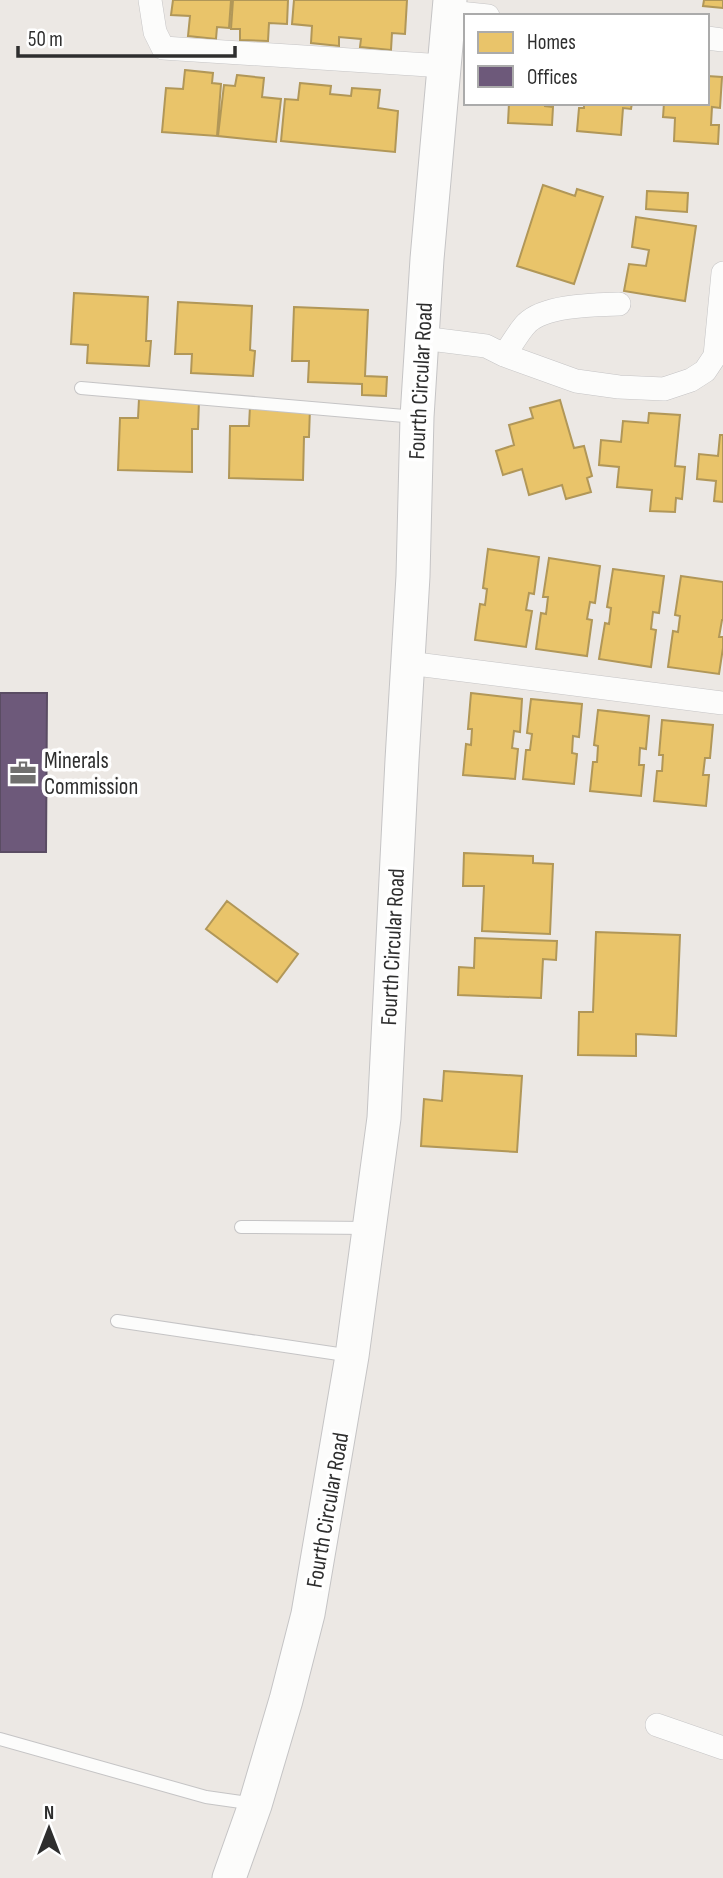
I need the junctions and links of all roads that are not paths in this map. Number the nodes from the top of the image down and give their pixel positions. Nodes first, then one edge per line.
1 (150, 0) edge
2 (449, 6) edge
3 (480, 14) edge
4 (444, 66) junction
5 (723, 273) edge
6 (619, 304) dead end
7 (422, 338) junction
8 (504, 355) junction
9 (81, 388) dead end
10 (417, 417) junction
11 (408, 663) junction
12 (723, 703) edge
13 (241, 1227) dead end
14 (370, 1228) junction
15 (117, 1321) dead end
16 (352, 1356) junction
17 (657, 1725) dead end
18 (0, 1739) edge
19 (723, 1748) edge
20 (255, 1804) junction
21 (229, 1878) edge

1 - 4 street
2 - 3 street
2 - 4 street, Fourth Circular Road
4 - 7 street, Fourth Circular Road
5 - 8 street
6 - 8 street
7 - 8 street
7 - 10 street, Fourth Circular Road
9 - 10 lane
10 - 11 street, Fourth Circular Road
11 - 12 street
11 - 14 street, Fourth Circular Road
13 - 14 lane
14 - 16 street, Fourth Circular Road
15 - 16 lane
16 - 20 street, Fourth Circular Road
17 - 19 street
18 - 20 lane
20 - 21 street, Fourth Circular Road

